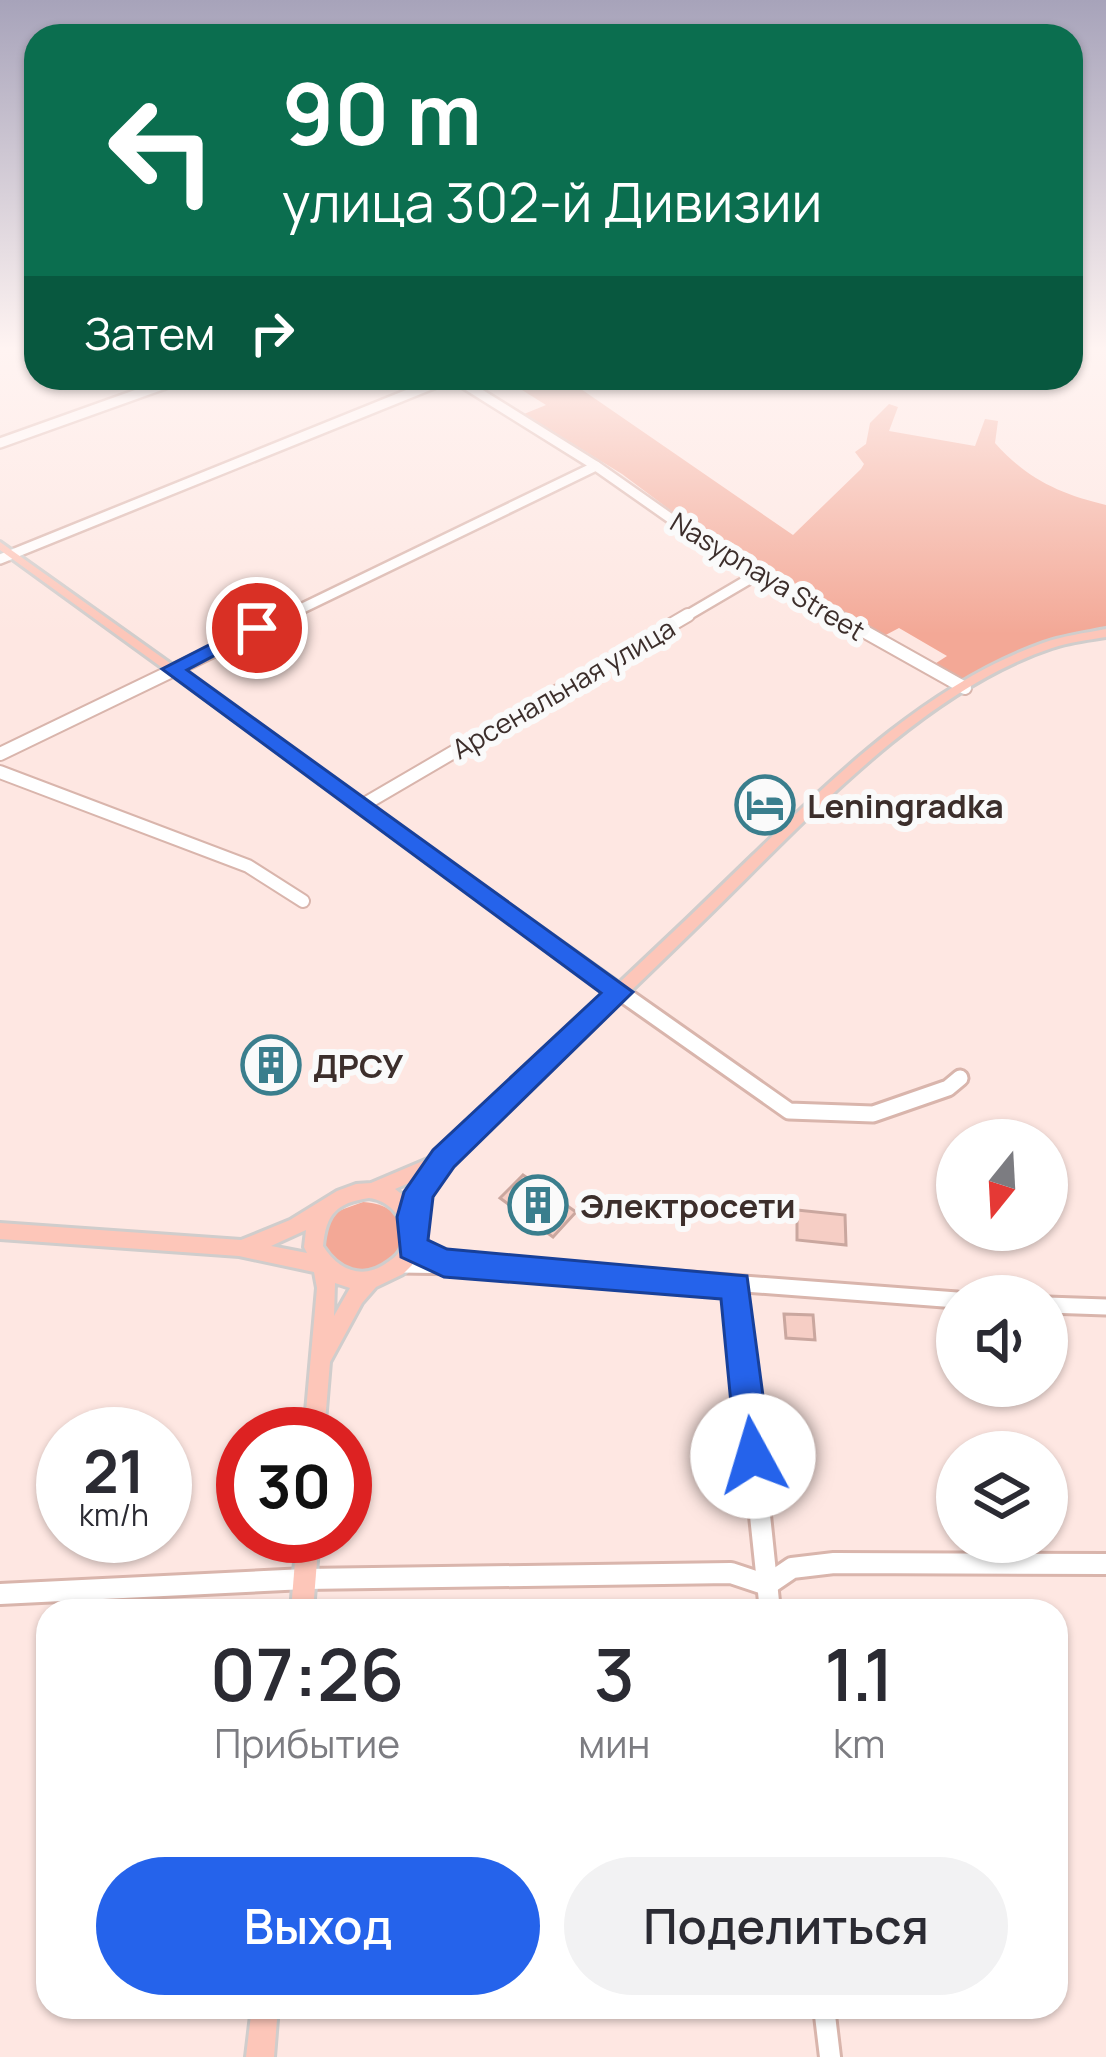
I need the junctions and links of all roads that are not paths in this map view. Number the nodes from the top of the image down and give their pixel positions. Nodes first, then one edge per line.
1 (288, 442) edge
2 (556, 442) edge
3 (596, 466) junction
4 (4, 553) edge
5 (764, 571) junction
6 (1106, 633) edge
7 (172, 669) junction
8 (965, 688) junction
9 (0, 754) edge
10 (0, 772) edge
11 (363, 805) junction
12 (303, 901) dead end
13 (620, 992) junction
14 (960, 1078) dead end
15 (444, 1159) junction
16 (374, 1190) junction
17 (327, 1207) junction
18 (412, 1217) junction
19 (0, 1231) edge
20 (239, 1248) junction
21 (406, 1256) junction
22 (322, 1265) junction
23 (370, 1280) junction
24 (736, 1286) junction
25 (936, 1299) edge
26 (1068, 1306) edge
27 (1106, 1307) edge
28 (318, 1366) junction
29 (316, 1407) edge
30 (306, 1563) edge
31 (1106, 1564) edge
32 (305, 1580) junction
33 (767, 1585) junction
34 (0, 1594) edge
35 (303, 1599) edge
36 (769, 1599) edge
37 (264, 2019) edge
38 (825, 2019) edge
39 (260, 2057) edge
40 (830, 2057) edge

1 - 4 street
2 - 3 street, Nasypnaya Street
3 - 5 street, Nasypnaya Street
3 - 7 street
4 - 7 main road
5 - 8 street, Nasypnaya Street
5 - 11 street, Арсенальная улица
6 - 8 main road
7 - 9 street
7 - 11 main road
8 - 13 main road
10 - 12 street
11 - 13 main road
13 - 14 street
13 - 15 main road
15 - 16 main road
15 - 18 main road
16 - 17 main road
16 - 18 main road
17 - 20 main road
17 - 22 main road
18 - 21 main road
19 - 20 main road
20 - 22 main road
21 - 23 main road
21 - 24 street
22 - 23 main road
22 - 28 main road
23 - 28 main road
24 - 25 street
24 - 33 street
26 - 27 street
28 - 29 main road
30 - 32 main road
31 - 33 street
32 - 33 street
32 - 34 street
32 - 35 main road
33 - 36 street
37 - 39 main road
38 - 40 street

